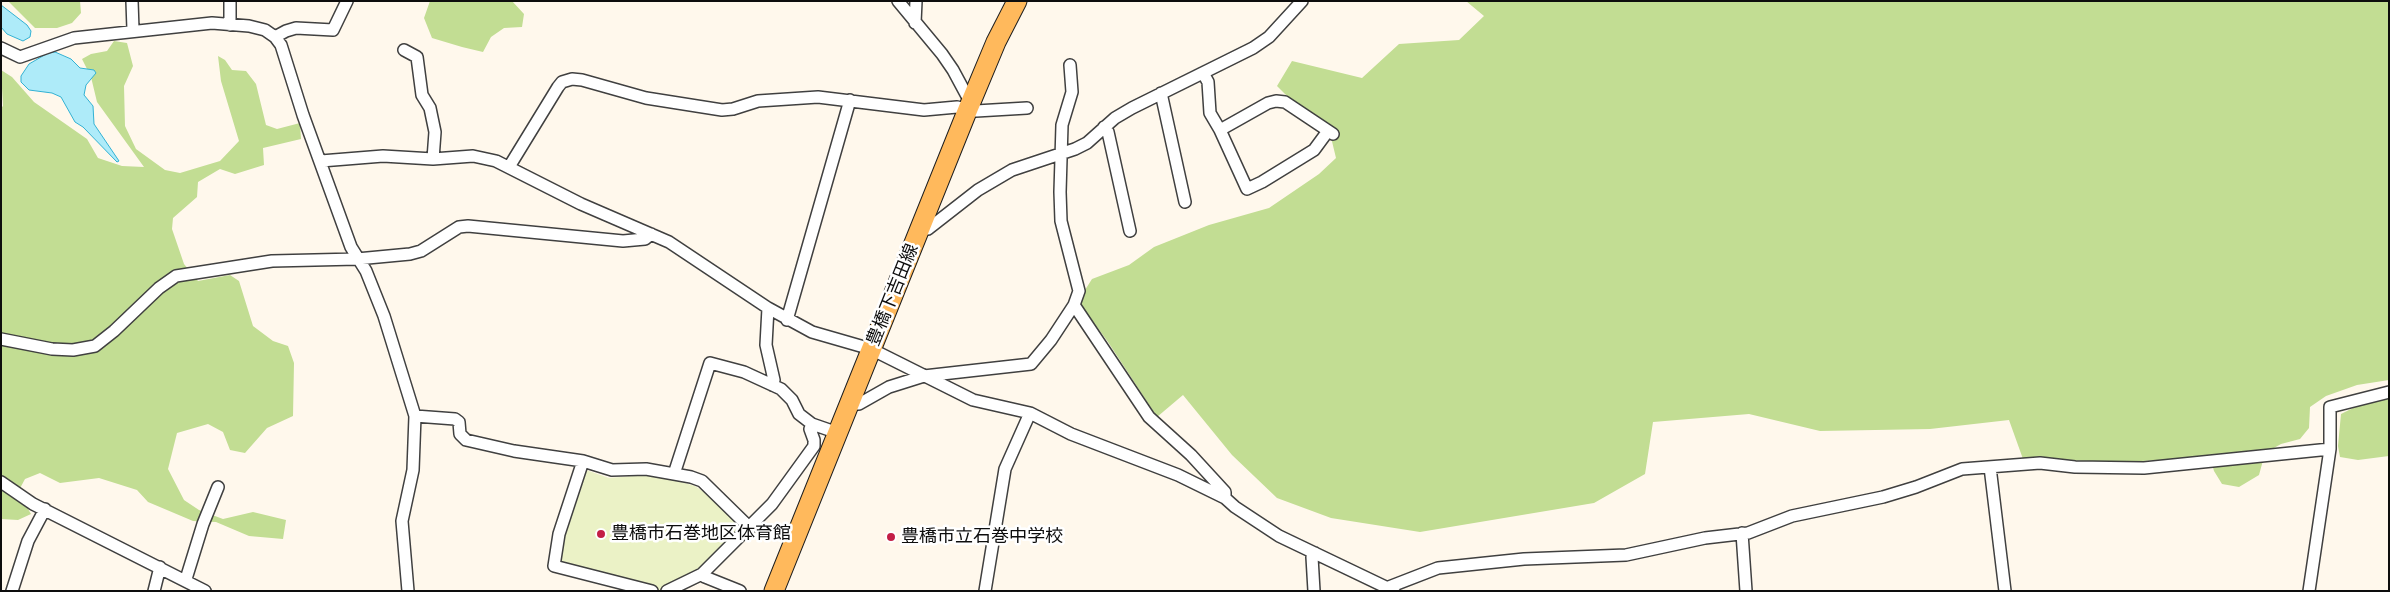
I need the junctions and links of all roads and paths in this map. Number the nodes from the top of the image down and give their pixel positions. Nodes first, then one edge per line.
1 (132, 1) edge
2 (230, 1) edge
3 (347, 1) edge
4 (898, 1) edge
5 (916, 1) edge
6 (1017, 1) edge
7 (1302, 1) edge
8 (915, 23) junction
9 (230, 25) junction
10 (133, 30) junction
11 (275, 37) junction
12 (1, 48) edge
13 (404, 50) dead end
14 (1070, 65) dead end
15 (1203, 73) junction
16 (1161, 93) junction
17 (850, 100) junction
18 (970, 104) junction
19 (1027, 108) dead end
20 (1104, 127) junction
21 (1220, 130) junction
22 (1060, 155) junction
23 (433, 159) junction
24 (321, 161) junction
25 (509, 167) junction
26 (1185, 202) dead end
27 (920, 228) junction
28 (1130, 231) dead end
29 (652, 234) junction
30 (357, 259) junction
31 (1074, 305) junction
32 (768, 308) junction
33 (787, 320) junction
34 (1, 339) edge
35 (871, 349) junction
36 (924, 376) junction
37 (772, 385) junction
38 (2389, 392) edge
39 (849, 404) junction
40 (1030, 413) junction
41 (415, 416) junction
42 (812, 424) junction
43 (838, 433) junction
44 (2330, 449) junction
45 (583, 461) junction
46 (1990, 467) junction
47 (674, 474) junction
48 (1, 482) edge
49 (218, 488) dead end
50 (1225, 498) junction
51 (45, 509) junction
52 (750, 528) junction
53 (1742, 533) junction
54 (1315, 554) junction
55 (160, 567) junction
56 (702, 574) junction
57 (186, 579) junction
58 (1392, 589) edge
59 (12, 591) edge
60 (154, 591) edge
61 (205, 591) edge
62 (408, 591) edge
63 (652, 591) edge
64 (667, 591) edge
65 (740, 591) edge
66 (774, 591) edge
67 (985, 591) edge
68 (1314, 591) edge
69 (1746, 591) edge
70 (2005, 591) edge
71 (2309, 591) edge

1 - 10 street
2 - 9 street
3 - 11 street
4 - 8 street
5 - 8 street
6 - 18 main road, 豊橋下吉田線
7 - 15 street
8 - 18 street
9 - 10 street
9 - 11 street
10 - 12 street
11 - 24 street
13 - 23 street
14 - 22 street
15 - 16 street
15 - 21 street
16 - 20 street
16 - 26 street
17 - 18 street
17 - 25 street
17 - 33 street
18 - 19 street
18 - 27 main road, 豊橋下吉田線
20 - 22 street
20 - 28 street
21 - 21 street
22 - 27 street
22 - 31 street
23 - 24 street
23 - 25 street
24 - 30 street
25 - 29 street
27 - 35 main road, 豊橋下吉田線
29 - 30 street
29 - 32 street
30 - 34 street
30 - 41 street
31 - 36 street
31 - 50 street
32 - 33 street
32 - 37 street
33 - 35 street
35 - 36 street
35 - 39 main road, 豊橋下吉田線
36 - 39 street
36 - 40 street
37 - 42 street
37 - 47 street
38 - 44 street
39 - 43 main road, 豊橋下吉田線
40 - 50 street
40 - 67 street
41 - 45 street
41 - 62 street
42 - 43 street
42 - 52 street
43 - 66 main road, 豊橋下吉田線
44 - 46 street
44 - 71 street
45 - 47 street
45 - 63 street
46 - 53 street
46 - 70 street
47 - 52 street
48 - 51 street
49 - 57 street
50 - 54 street
51 - 55 street
51 - 59 street
52 - 56 street
53 - 58 street
53 - 69 street
54 - 58 street
54 - 68 street
55 - 57 street
55 - 60 street
56 - 64 street
56 - 65 street
57 - 61 street

